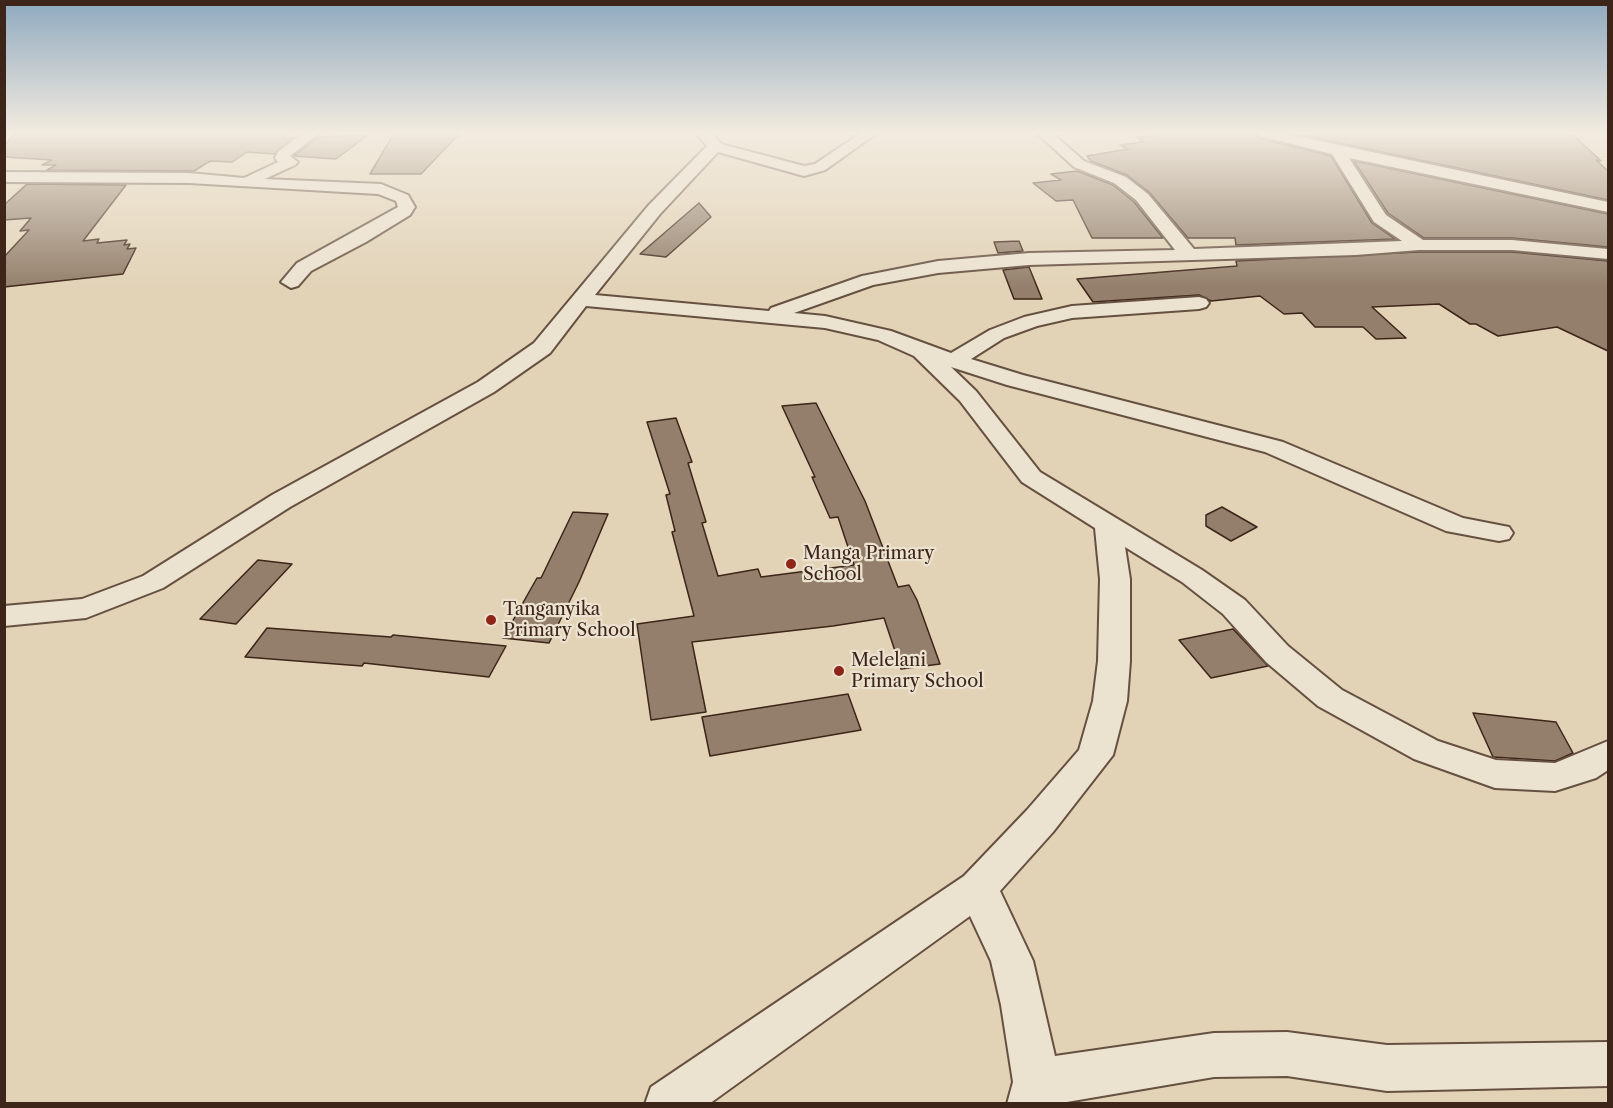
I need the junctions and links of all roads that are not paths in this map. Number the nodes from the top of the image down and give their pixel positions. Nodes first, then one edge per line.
1 (298, 185) edge
2 (674, 185) edge
3 (1126, 185) edge
4 (1359, 185) edge
5 (1507, 185) edge
6 (1608, 207) edge
7 (1419, 245) junction
8 (1608, 254) edge
9 (1189, 255) junction
10 (291, 282) dead end
11 (582, 300) junction
12 (1199, 303) dead end
13 (770, 315) junction
14 (922, 351) junction
15 (954, 361) junction
16 (1108, 525) junction
17 (1499, 533) dead end
18 (4, 616) edge
19 (1608, 754) edge
20 (978, 888) junction
21 (1608, 1064) edge
22 (1034, 1093) edge
23 (668, 1104) edge

1 - 10 street
2 - 11 street
3 - 9 street
4 - 7 street
5 - 6 street
7 - 8 street
7 - 9 street
9 - 13 street
11 - 13 street
11 - 18 street
12 - 15 street
13 - 14 street
14 - 15 street
14 - 16 street
15 - 17 street
16 - 19 street
16 - 20 street
20 - 22 street
20 - 23 street
21 - 22 street

